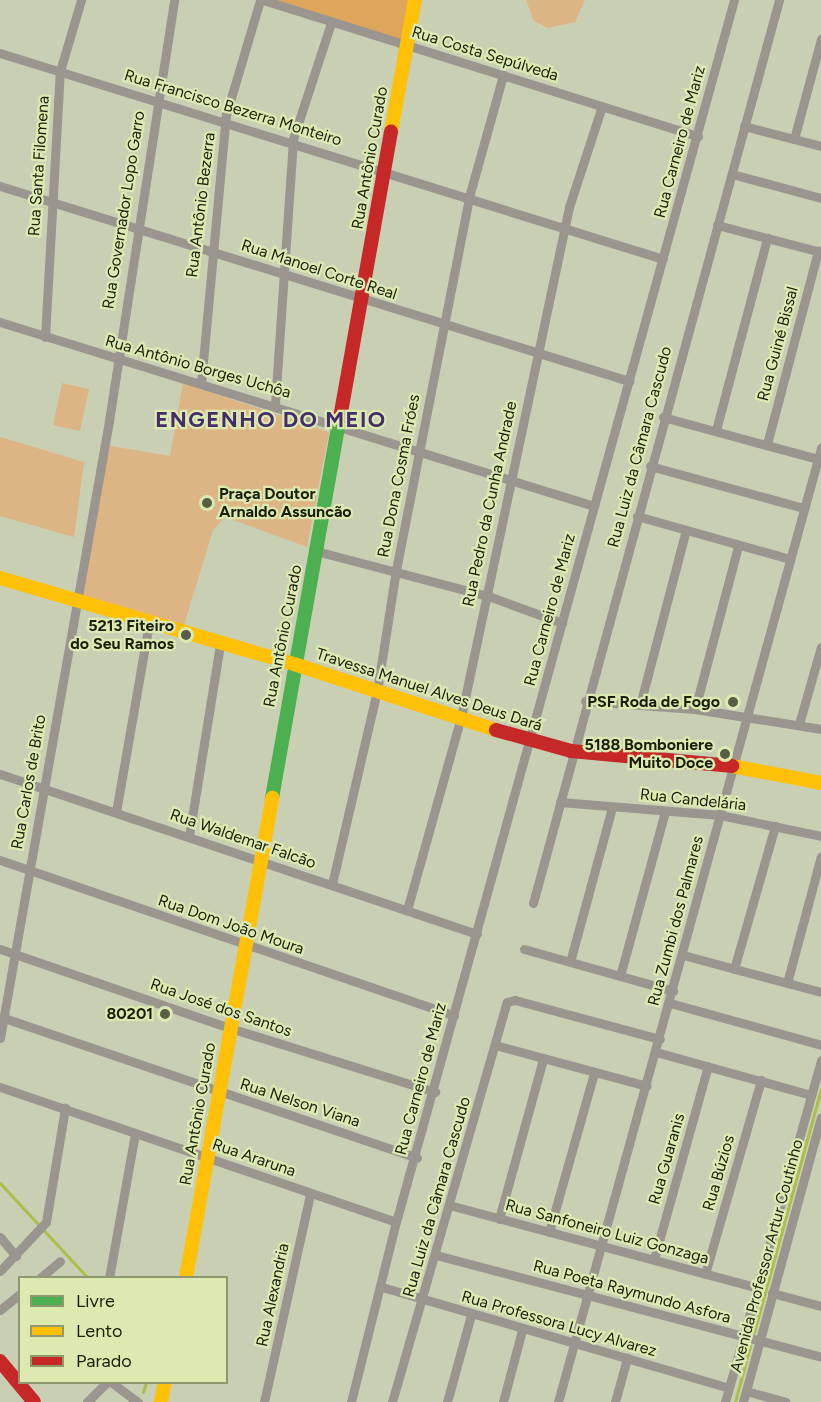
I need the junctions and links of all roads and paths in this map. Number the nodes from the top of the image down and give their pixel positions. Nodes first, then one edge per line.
1 (81, 0) edge
2 (174, 0) edge
3 (261, 0) edge
4 (415, 0) edge
5 (734, 0) edge
6 (779, 0) edge
7 (331, 22) junction
8 (821, 39) edge
9 (407, 45) junction
10 (0, 53) edge
11 (60, 71) junction
12 (503, 75) junction
13 (156, 101) junction
14 (602, 106) junction
15 (226, 122) junction
16 (744, 126) junction
17 (698, 136) junction
18 (795, 139) junction
19 (294, 143) junction
20 (821, 146) edge
21 (385, 170) junction
22 (732, 174) junction
23 (0, 186) edge
24 (469, 197) junction
25 (821, 198) edge
26 (51, 202) junction
27 (717, 225) junction
28 (135, 228) junction
29 (565, 229) junction
30 (766, 238) junction
31 (210, 250) junction
32 (820, 251) edge
33 (663, 259) junction
34 (285, 275) junction
35 (362, 300) junction
36 (0, 322) edge
37 (445, 325) junction
38 (45, 337) junction
39 (538, 353) junction
40 (117, 359) junction
41 (629, 381) junction
42 (201, 383) junction
43 (275, 404) junction
44 (663, 417) junction
45 (338, 423) junction
46 (716, 430) junction
47 (767, 444) junction
48 (821, 448) edge
49 (421, 450) junction
50 (818, 459) junction
51 (650, 466) junction
52 (817, 477) edge
53 (511, 478) junction
54 (594, 506) junction
55 (804, 508) junction
56 (637, 516) junction
57 (686, 530) junction
58 (738, 546) junction
59 (316, 551) junction
60 (790, 559) junction
61 (396, 570) junction
62 (1, 582) edge
63 (488, 596) junction
64 (77, 602) junction
65 (149, 623) junction
66 (562, 623) junction
67 (220, 645) junction
68 (821, 647) edge
69 (294, 664) junction
70 (377, 691) junction
71 (585, 701) junction
72 (640, 705) junction
73 (695, 709) junction
74 (748, 716) junction
75 (461, 717) junction
76 (799, 724) junction
77 (821, 729) edge
78 (529, 741) junction
79 (571, 751) junction
80 (734, 766) junction
81 (0, 774) edge
82 (821, 783) edge
83 (44, 789) junction
84 (560, 802) junction
85 (612, 807) junction
86 (116, 812) junction
87 (665, 812) junction
88 (720, 815) junction
89 (774, 826) junction
90 (189, 836) junction
91 (821, 836) edge
92 (821, 856) edge
93 (0, 860) edge
94 (260, 861) junction
95 (29, 870) junction
96 (332, 884) junction
97 (533, 903) dead end
98 (407, 910) junction
99 (477, 934) junction
100 (245, 946) junction
101 (0, 948) edge
102 (524, 949) dead end
103 (14, 953) junction
104 (683, 955) junction
105 (570, 962) junction
106 (734, 969) junction
107 (620, 976) junction
108 (788, 983) junction
109 (673, 991) junction
110 (821, 992) edge
111 (670, 1004) junction
112 (454, 1015) junction
113 (4, 1018) junction
114 (230, 1028) junction
115 (0, 1038) edge
116 (660, 1039) junction
117 (495, 1045) junction
118 (821, 1045) edge
119 (657, 1052) junction
120 (543, 1059) junction
121 (821, 1060) edge
122 (708, 1066) junction
123 (594, 1073) junction
124 (761, 1080) junction
125 (647, 1086) junction
126 (0, 1087) edge
127 (219, 1092) junction
128 (435, 1092) junction
129 (812, 1095) junction
130 (65, 1108) junction
131 (821, 1117) edge
132 (135, 1133) junction
133 (206, 1157) junction
134 (417, 1158) junction
135 (310, 1194) junction
136 (449, 1205) junction
137 (499, 1218) junction
138 (396, 1222) junction
139 (549, 1232) junction
140 (0, 1237) edge
141 (602, 1245) junction
142 (435, 1255) junction
143 (16, 1256) junction
144 (654, 1259) junction
145 (60, 1261) dead end
146 (0, 1271) edge
147 (705, 1274) junction
148 (42, 1276) edge
149 (109, 1276) edge
150 (186, 1276) edge
151 (382, 1287) junction
152 (758, 1288) junction
153 (772, 1293) junction
154 (18, 1296) edge
155 (587, 1297) junction
156 (423, 1301) junction
157 (821, 1306) edge
158 (0, 1310) edge
159 (471, 1315) junction
160 (522, 1330) junction
161 (744, 1337) junction
162 (759, 1341) junction
163 (573, 1343) junction
164 (821, 1357) edge
165 (627, 1358) junction
166 (0, 1361) edge
167 (18, 1383) edge
168 (19, 1384) edge
169 (108, 1384) edge
170 (111, 1384) edge
171 (165, 1384) edge
172 (729, 1388) junction
173 (746, 1391) junction
174 (34, 1402) edge
175 (87, 1402) edge
176 (138, 1402) edge
177 (161, 1402) edge
178 (264, 1402) edge
179 (351, 1402) edge
180 (392, 1402) edge
181 (447, 1402) edge
182 (503, 1402) edge
183 (558, 1402) edge
184 (615, 1402) edge
185 (725, 1402) edge
186 (743, 1402) edge
187 (786, 1402) edge

1 - 11 street, Rua Santa Filomena
2 - 13 street, Rua Governador Lopo Garro
3 - 7 street, Rua Costa Sepúlveda
3 - 15 street, Rua Antônio Bezerra
4 - 9 street, Rua Antônio Curado
5 - 17 street, Rua Carneiro de Mariz
6 - 16 street, Rua Luiz da Câmara Cascudo
7 - 9 street, Rua Costa Sepúlveda
7 - 19 street
8 - 18 street
9 - 12 street, Rua Costa Sepúlveda
9 - 21 street, Rua Antônio Curado
10 - 11 street, Rua Francisco Bezerra Monteiro
11 - 13 street, Rua Francisco Bezerra Monteiro
11 - 26 street, Rua Santa Filomena
12 - 14 street, Rua Costa Sepúlveda
12 - 24 street, Rua Dona Cosma Fróes
13 - 15 street, Rua Francisco Bezerra Monteiro
13 - 28 street, Rua Governador Lopo Garro
14 - 17 street, Rua Costa Sepúlveda
14 - 29 street, Rua Pedro da Cunha Andrade
15 - 19 street, Rua Francisco Bezerra Monteiro
15 - 31 street, Rua Antônio Bezerra
16 - 18 street
16 - 22 street, Rua Luiz da Câmara Cascudo
17 - 33 street, Rua Carneiro de Mariz
18 - 20 street
19 - 21 street, Rua Francisco Bezerra Monteiro
19 - 34 street
21 - 24 street, Rua Francisco Bezerra Monteiro
21 - 35 street, Rua Antônio Curado
22 - 25 street
22 - 27 street, Rua Luiz da Câmara Cascudo
23 - 26 street, Rua Manoel Corte Real
24 - 29 street, Rua Francisco Bezerra Monteiro
24 - 37 street, Rua Dona Cosma Fróes
26 - 28 street, Rua Manoel Corte Real
26 - 38 street, Rua Santa Filomena
27 - 30 street
27 - 44 street, Rua Luiz da Câmara Cascudo
28 - 31 street, Rua Manoel Corte Real
28 - 40 street, Rua Governador Lopo Garro
29 - 33 street, Rua Francisco Bezerra Monteiro
29 - 39 street, Rua Pedro da Cunha Andrade
30 - 32 street
30 - 46 street
31 - 34 street, Rua Manoel Corte Real
31 - 42 street, Rua Antônio Bezerra
32 - 47 street, Rua Guiné Bissal
33 - 41 street, Rua Carneiro de Mariz
34 - 35 street, Rua Manoel Corte Real
34 - 43 street
35 - 37 street, Rua Manoel Corte Real
35 - 45 street, Rua Antônio Curado
36 - 38 street, Rua Antônio Borges Uchôa
37 - 39 street, Rua Manoel Corte Real
37 - 49 street, Rua Dona Cosma Fróes
38 - 40 street, Rua Antônio Borges Uchôa
39 - 41 street, Rua Manoel Corte Real
39 - 53 street, Rua Pedro da Cunha Andrade
40 - 42 street, Rua Antônio Borges Uchôa
40 - 64 street, Rua Governador Lopo Garro
41 - 54 street, Rua Carneiro de Mariz
42 - 43 street, Rua Antônio Borges Uchôa
43 - 45 street, Rua Antônio Borges Uchôa
44 - 46 street
44 - 51 street, Rua Luiz da Câmara Cascudo
45 - 49 street, Rua Antônio Borges Uchôa
45 - 59 street, Rua Antônio Curado
46 - 47 street
47 - 50 street
48 - 50 street, Rua Zumbi dos Palmares
49 - 53 street, Rua Antônio Borges Uchôa
49 - 61 street, Rua Dona Cosma Fróes
50 - 52 street, Rua Zumbi dos Palmares
51 - 55 street
51 - 56 street, Rua Luiz da Câmara Cascudo
52 - 55 street, Rua Zumbi dos Palmares
53 - 54 street, Rua Antônio Borges Uchôa
53 - 63 street, Rua Pedro da Cunha Andrade
54 - 66 street, Rua Carneiro de Mariz
55 - 60 street, Rua Zumbi dos Palmares
56 - 57 street
56 - 71 street, Rua Luiz da Câmara Cascudo
57 - 58 street
57 - 72 street
58 - 60 street
58 - 73 street
59 - 61 street
59 - 69 street, Rua Antônio Curado
60 - 74 street, Rua Zumbi dos Palmares
61 - 63 street
61 - 70 street, Rua Dona Cosma Fróes
62 - 64 street, Travessa Manuel Alves Deus Dará
63 - 66 street
63 - 75 street, Rua Pedro da Cunha Andrade
64 - 65 street, Travessa Manuel Alves Deus Dará
64 - 83 street, Rua Carlos de Brito
65 - 67 street, Travessa Manuel Alves Deus Dará
65 - 86 street
66 - 78 street, Rua Carneiro de Mariz
67 - 69 street, Travessa Manuel Alves Deus Dará
67 - 90 street
68 - 76 street
69 - 70 street, Travessa Manuel Alves Deus Dará
69 - 94 street, Rua Antônio Curado
70 - 75 street, Travessa Manuel Alves Deus Dará
70 - 96 street, Rua Dona Cosma Fróes
71 - 72 street
71 - 79 street, Rua Luiz da Câmara Cascudo
72 - 73 street
73 - 74 street
74 - 76 street
74 - 80 street, Rua Zumbi dos Palmares
75 - 78 street, Travessa Manuel Alves Deus Dará
75 - 98 street, Rua Pedro da Cunha Andrade
76 - 77 street
78 - 79 street, Travessa Manuel Alves Deus Dará
78 - 99 street, Rua Carneiro de Mariz
79 - 80 street, Travessa Manuel Alves Deus Dará
79 - 84 street, Rua Luiz da Câmara Cascudo
80 - 82 street, Travessa Manuel Alves Deus Dará
80 - 88 street, Rua Zumbi dos Palmares
81 - 83 street, Rua Waldemar Falcão
83 - 86 street, Rua Waldemar Falcão
83 - 95 street, Rua Carlos de Brito
84 - 85 street, Rua Candelária
84 - 97 street, Rua Luiz da Câmara Cascudo
85 - 87 street, Rua Candelária
85 - 105 street
86 - 90 street, Rua Waldemar Falcão
87 - 88 street, Rua Candelária
87 - 107 street
88 - 89 street, Rua Candelária
88 - 104 street, Rua Zumbi dos Palmares
89 - 91 street, Rua Candelária
89 - 106 street
90 - 94 street, Rua Waldemar Falcão
92 - 108 street
93 - 95 street, Rua Dom João Moura
94 - 96 street, Rua Waldemar Falcão
94 - 100 street, Rua Antônio Curado
95 - 100 street, Rua Dom João Moura
95 - 103 street, Rua Carlos de Brito
96 - 98 street, Rua Waldemar Falcão
98 - 99 street, Rua Waldemar Falcão
99 - 112 street, Rua Carneiro de Mariz
100 - 112 street, Rua Dom João Moura
100 - 114 street, Rua Antônio Curado
101 - 103 street, Rua José dos Santos
102 - 105 street
103 - 113 street, Rua Carlos de Brito
103 - 114 street, Rua José dos Santos
104 - 106 street
104 - 109 street, Rua Zumbi dos Palmares
105 - 107 street
106 - 108 street
107 - 109 street
108 - 110 street
109 - 111 street, Rua Zumbi dos Palmares
111 - 116 street, Rua Zumbi dos Palmares
111 - 118 street
112 - 128 street, Rua Carneiro de Mariz
113 - 115 street, Rua Carlos de Brito
113 - 127 street, Rua Nelson Viana
114 - 127 street, Rua Antônio Curado
114 - 128 street, Rua José dos Santos
116 - 117 street, Rua Luiz da Câmara Cascudo
116 - 119 street, Rua Zumbi dos Palmares
117 - 120 street
117 - 136 street, Rua Luiz da Câmara Cascudo
119 - 122 street
119 - 125 street, Rua Zumbi dos Palmares
120 - 123 street
120 - 137 street
121 - 129 street, Avenida Professor Artur Coutinho
122 - 124 street
122 - 144 street, Rua Guaranis
123 - 125 street
123 - 139 street
124 - 129 street
124 - 147 street, Rua Búzios
125 - 141 street, Rua Zumbi dos Palmares
126 - 130 street, Rua Araruna
127 - 133 street, Rua Antônio Curado
127 - 134 street, Rua Nelson Viana
128 - 134 street, Rua Carneiro de Mariz
129 - 152 street, Avenida Professor Artur Coutinho
130 - 132 street, Rua Araruna
130 - 143 street
131 - 153 street, Avenida Professor Artur Coutinho
132 - 133 street, Rua Araruna
132 - 149 street
133 - 135 street, Rua Araruna
133 - 150 street, Rua Antônio Curado
134 - 138 street, Rua Carneiro de Mariz
135 - 138 street, Rua Araruna
135 - 178 street, Rua Alexandria
136 - 137 street, Rua Sanfoneiro Luiz Gonzaga
136 - 142 street, Rua Luiz da Câmara Cascudo
137 - 139 street, Rua Sanfoneiro Luiz Gonzaga
138 - 151 street, Rua Carneiro de Mariz
139 - 141 street, Rua Sanfoneiro Luiz Gonzaga
140 - 143 street
141 - 144 street, Rua Sanfoneiro Luiz Gonzaga
141 - 155 street, Rua Zumbi dos Palmares
142 - 155 street, Rua Poeta Raymundo Asfora
142 - 156 street, Rua Luiz da Câmara Cascudo
143 - 146 street
144 - 147 street, Rua Sanfoneiro Luiz Gonzaga
145 - 148 street
147 - 152 street, Rua Sanfoneiro Luiz Gonzaga
151 - 156 street, Rua Professora Lucy Alvarez
151 - 179 street, Rua Carneiro de Mariz
152 - 161 street, Avenida Professor Artur Coutinho
153 - 157 street
153 - 162 street, Avenida Professor Artur Coutinho
154 - 158 street
155 - 161 street, Rua Poeta Raymundo Asfora
155 - 163 street, Rua Zumbi dos Palmares
156 - 159 street, Rua Professora Lucy Alvarez
156 - 180 street, Rua Luiz da Câmara Cascudo
159 - 160 street, Rua Professora Lucy Alvarez
159 - 181 street
160 - 163 street, Rua Professora Lucy Alvarez
160 - 182 street
161 - 162 street, Rua Poeta Raymundo Asfora
161 - 172 street, Avenida Professor Artur Coutinho
162 - 164 street, Rua Poeta Raymundo Asfora
162 - 173 street, Avenida Professor Artur Coutinho
163 - 165 street, Rua Professora Lucy Alvarez
163 - 183 street, Rua Zumbi dos Palmares
165 - 172 street, Rua Professora Lucy Alvarez
165 - 184 street
166 - 167 street
168 - 174 street
169 - 175 street
170 - 176 street
171 - 177 street
172 - 185 street, Avenida Professor Artur Coutinho
173 - 186 street, Avenida Professor Artur Coutinho
173 - 187 street

